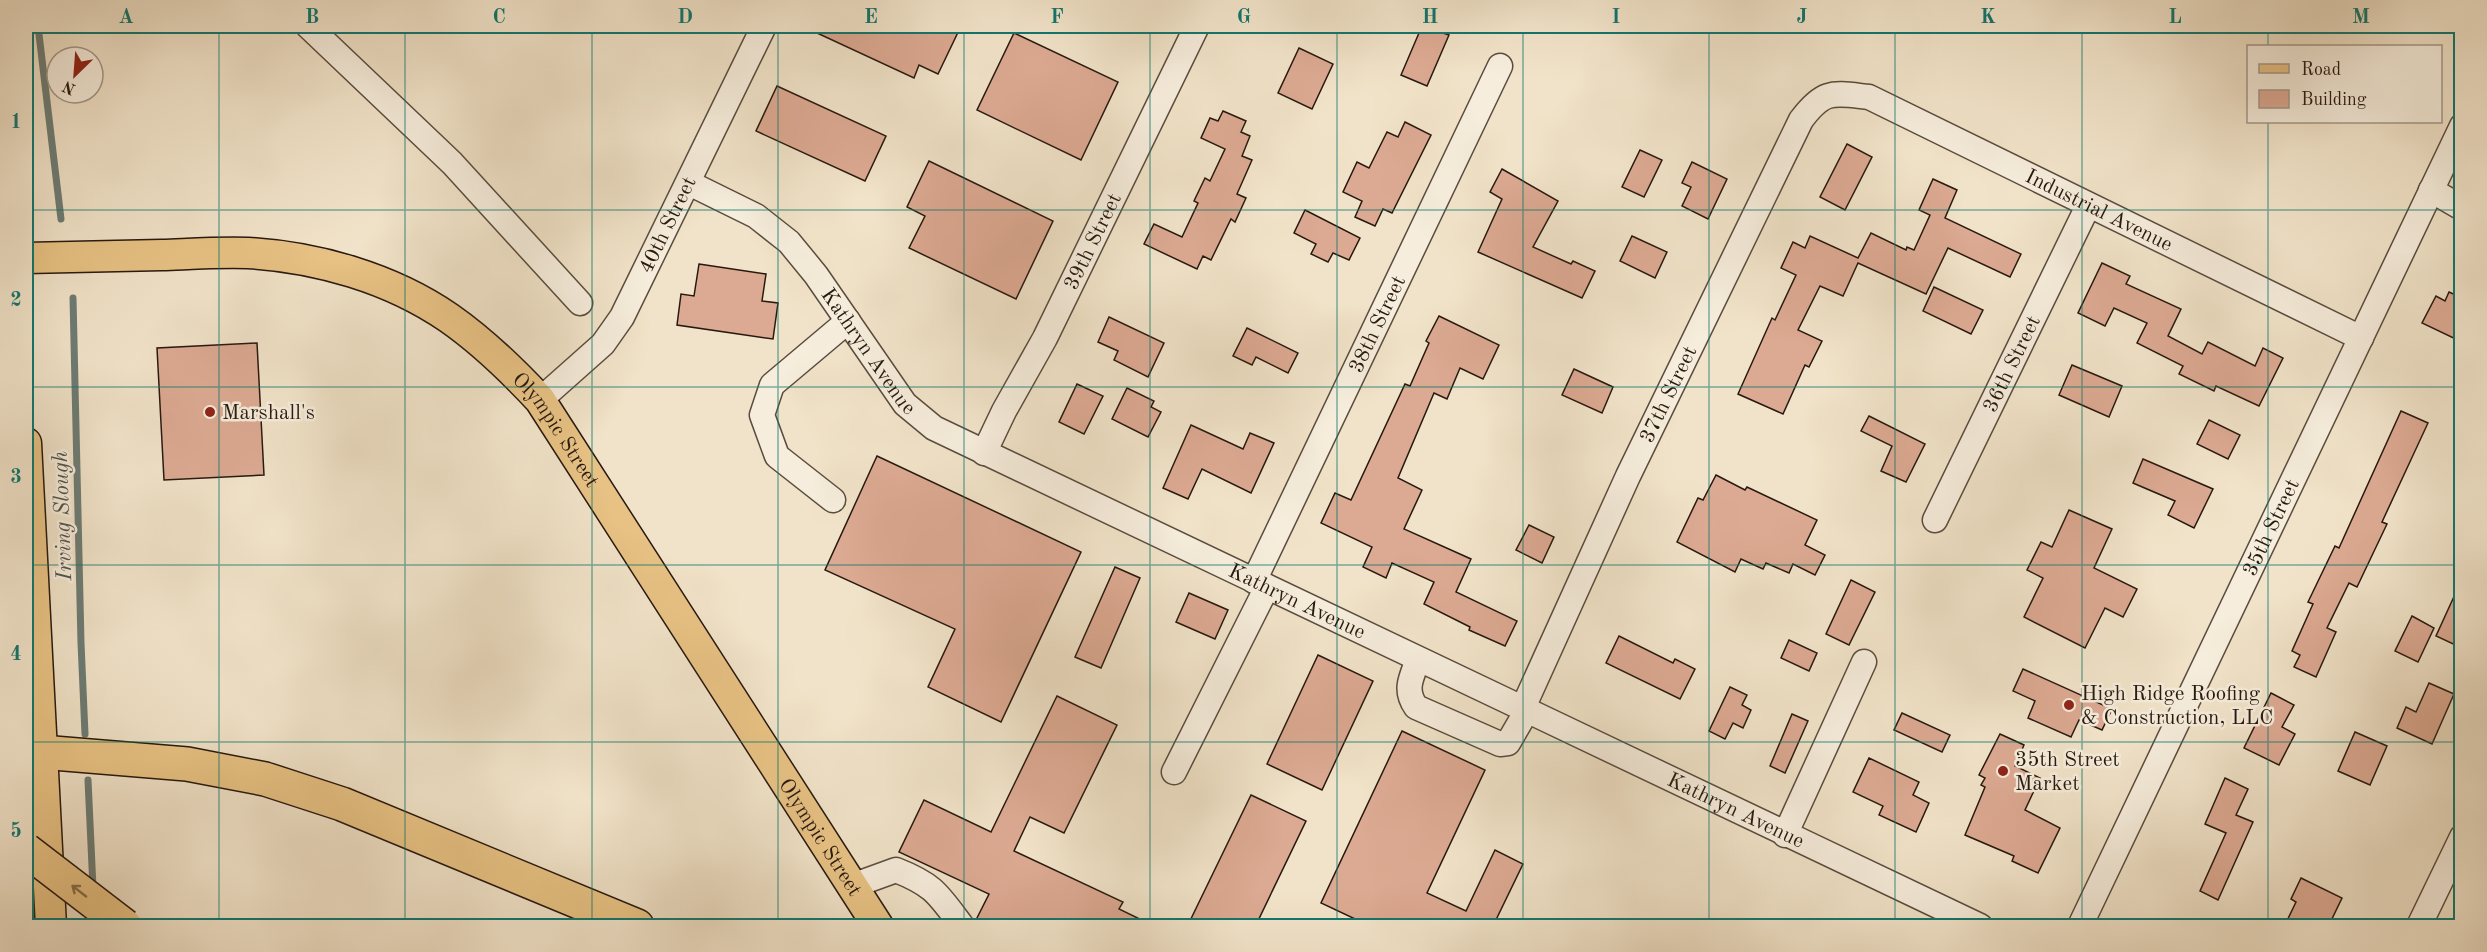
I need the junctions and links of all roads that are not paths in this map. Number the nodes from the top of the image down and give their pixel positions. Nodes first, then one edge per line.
1 (308, 26) edge
2 (764, 26) edge
3 (1197, 26) edge
4 (1500, 66) dead end
5 (1834, 93) joint
6 (2462, 126) edge
7 (689, 183) junction
8 (2431, 190) junction
9 (2088, 206) junction
10 (2462, 208) edge
11 (26, 258) edge
12 (580, 303) dead end
13 (848, 321) junction
14 (2361, 338) junction
15 (540, 400) junction
16 (26, 443) edge
17 (984, 453) junction
18 (833, 500) dead end
19 (1935, 520) dead end
20 (1260, 584) junction
21 (1418, 660) junction
22 (1864, 662) dead end
23 (1524, 711) junction
24 (40, 752) junction
25 (1174, 772) dead end
26 (1785, 835) junction
27 (2462, 837) edge
28 (26, 850) edge
29 (852, 886) junction
30 (51, 927) edge
31 (125, 927) edge
32 (636, 927) edge
33 (878, 927) edge
34 (962, 927) edge
35 (1980, 927) edge
36 (2080, 927) edge
37 (2419, 927) edge

1 - 12 street
2 - 7 street, 40th Street
3 - 17 street, 39th Street
4 - 20 street, 38th Street
5 - 9 street, Industrial Avenue
5 - 23 street, 37th Street
6 - 8 street, 35th Street
7 - 13 street, Kathryn Avenue
7 - 15 street, 40th Street
8 - 10 street
8 - 14 street, 35th Street
9 - 14 street, Industrial Avenue
9 - 19 street, 36th Street
11 - 15 main road, Olympic Street
13 - 17 street, Kathryn Avenue
13 - 18 street
14 - 36 street, 35th Street
15 - 29 main road, Olympic Street
16 - 24 main road
17 - 20 street, Kathryn Avenue
20 - 21 street, Kathryn Avenue
20 - 25 street, 38th Street
21 - 23 street, Kathryn Avenue
21 - 23 street, 37th Street
22 - 26 street
23 - 26 street, Kathryn Avenue
24 - 30 main road
24 - 32 highway
26 - 35 street, Kathryn Avenue
27 - 37 street
31 -> 28 highway, bridge
29 - 33 main road, Olympic Street
29 - 34 street

